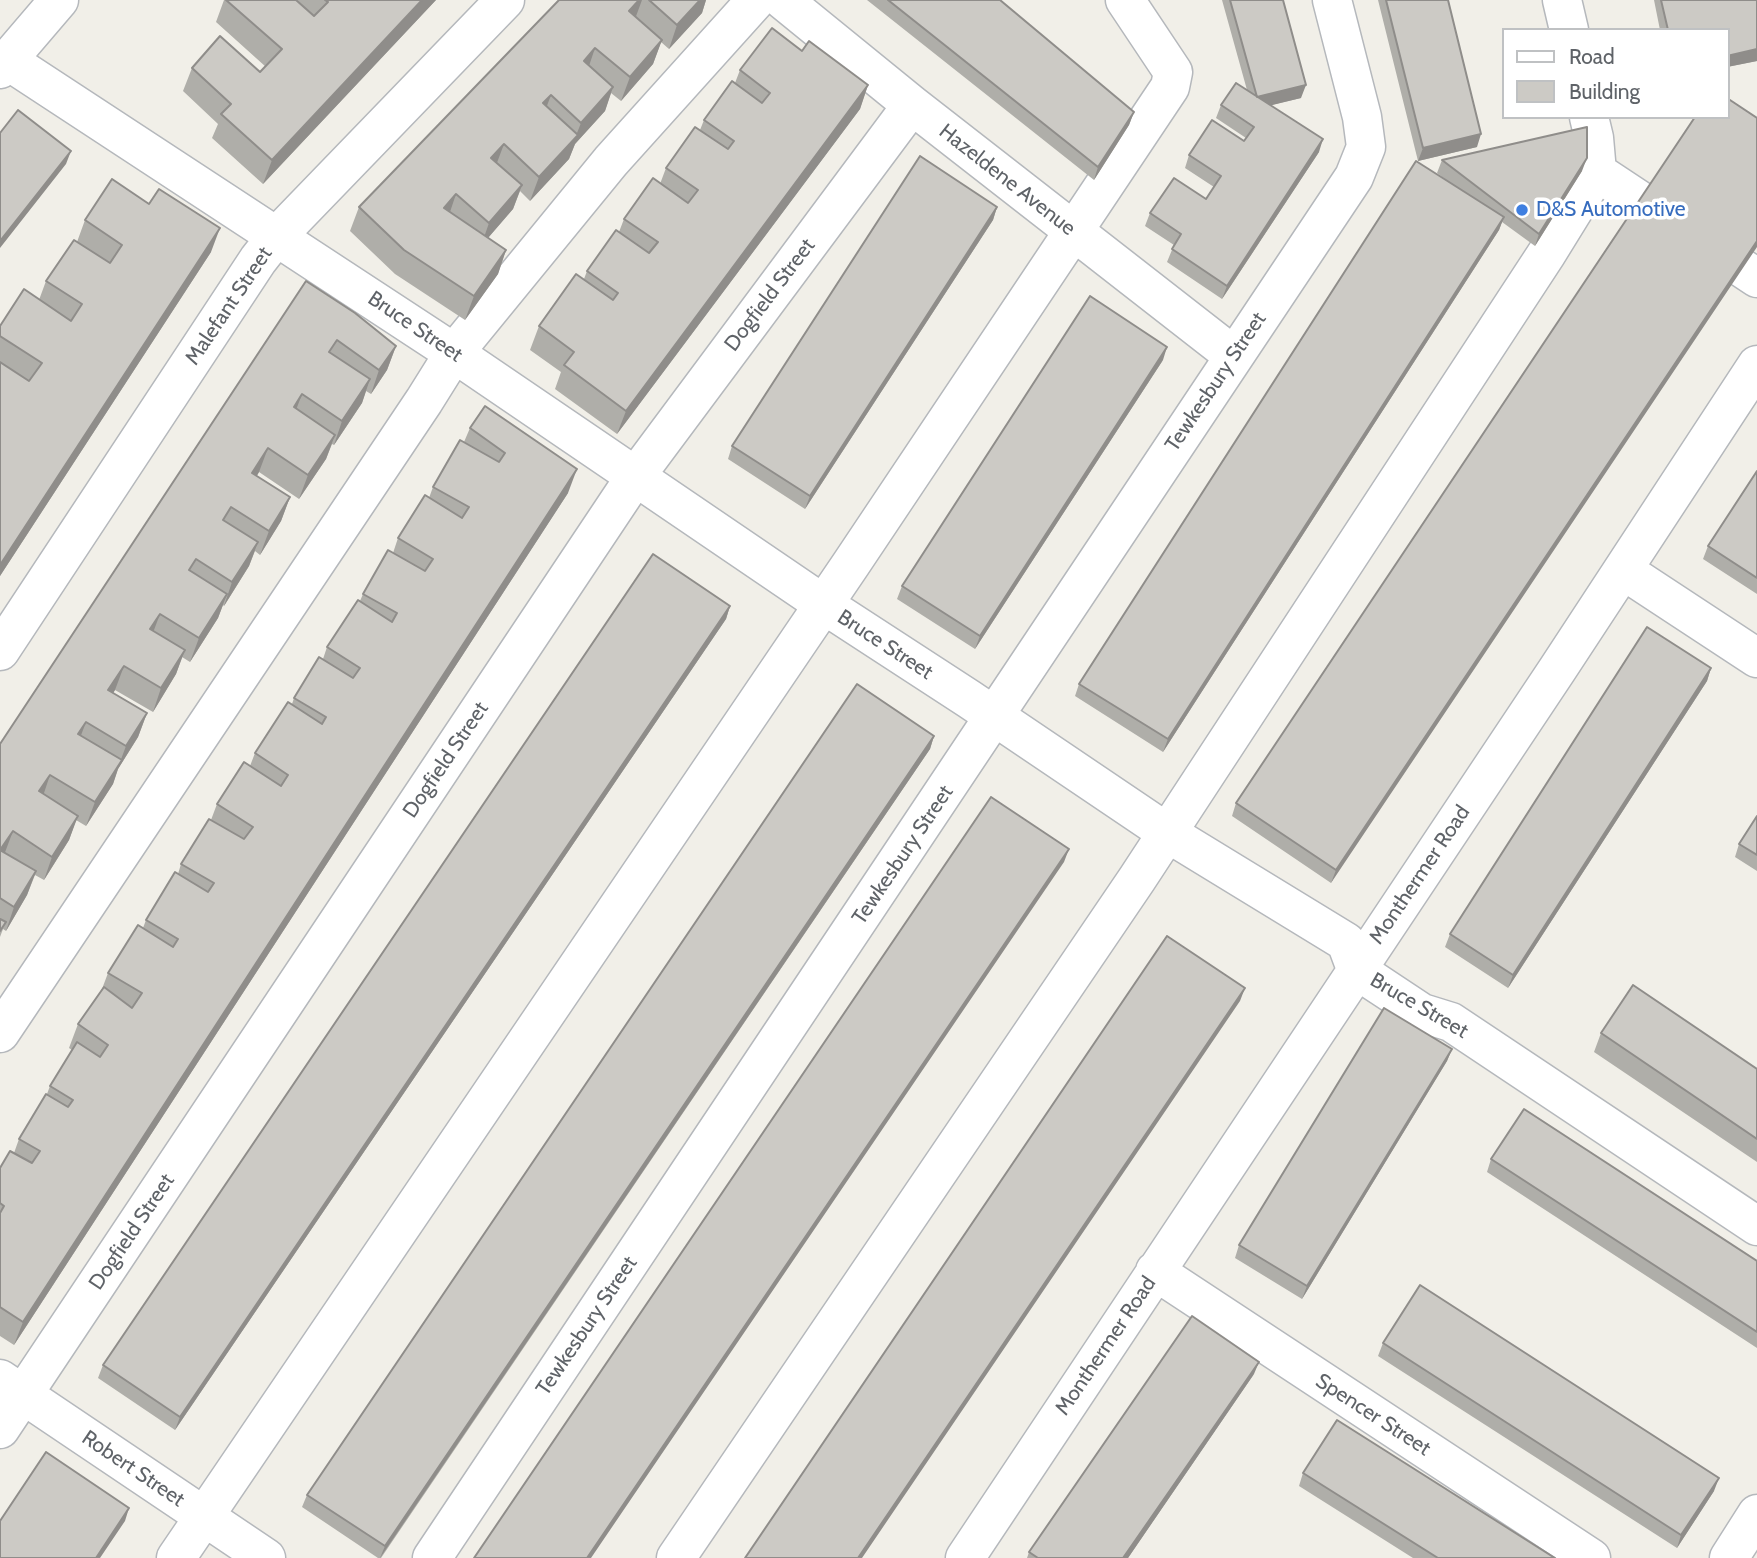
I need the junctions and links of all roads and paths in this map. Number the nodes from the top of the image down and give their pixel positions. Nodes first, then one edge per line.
1 (59, 0) edge
2 (505, 0) edge
3 (755, 0) edge
4 (783, 0) edge
5 (1125, 0) edge
6 (1332, 0) edge
7 (1562, 0) edge
8 (1569, 28) edge
9 (4, 64) edge
10 (912, 105) junction
11 (1589, 119) edge
12 (1597, 172) junction
13 (1074, 232) junction
14 (276, 237) junction
15 (1757, 278) edge
16 (454, 353) junction
17 (1234, 356) junction
18 (1757, 365) edge
19 (635, 477) junction
20 (1623, 570) junction
21 (823, 604) junction
22 (0, 651) edge
23 (1757, 658) edge
24 (995, 717) junction
25 (1166, 832) junction
26 (1356, 969) junction
27 (0, 1033) edge
28 (1757, 1226) edge
29 (1155, 1271) junction
30 (11, 1387) edge
31 (0, 1429) edge
32 (1757, 1514) edge
33 (204, 1516) junction
34 (176, 1558) edge
35 (266, 1558) edge
36 (432, 1558) edge
37 (676, 1558) edge
38 (965, 1558) edge
39 (1591, 1558) edge
40 (1729, 1558) edge

1 - 9 street
2 - 14 street, Malefant Street
3 - 16 street
4 - 10 street, Hazeldene Avenue
5 - 13 street
6 - 17 street, Tewkesbury Street
7 - 8 street
9 - 14 street, Bruce Street
10 - 13 street, Hazeldene Avenue
10 - 19 street, Dogfield Street
11 - 12 street
12 - 15 street
12 - 25 street
13 - 17 street, Hazeldene Avenue
13 - 21 street
14 - 16 street, Bruce Street
14 - 22 street, Malefant Street
16 - 19 street, Bruce Street
16 - 27 street
17 - 24 street, Tewkesbury Street
18 - 20 street, Monthermer Road
19 - 21 street, Bruce Street
19 - 30 street, Dogfield Street
20 - 23 street
20 - 26 street, Monthermer Road
21 - 24 street, Bruce Street
21 - 33 street
24 - 25 street, Bruce Street
24 - 36 street, Tewkesbury Street
25 - 26 street, Bruce Street
25 - 37 street
26 - 28 street, Bruce Street
26 - 29 street, Monthermer Road
29 - 38 street, Monthermer Road
29 - 39 street, Spencer Street
30 - 31 street, Dogfield Street
30 - 33 street, Robert Street
32 - 40 street
33 - 34 street
33 - 35 street, Robert Street

